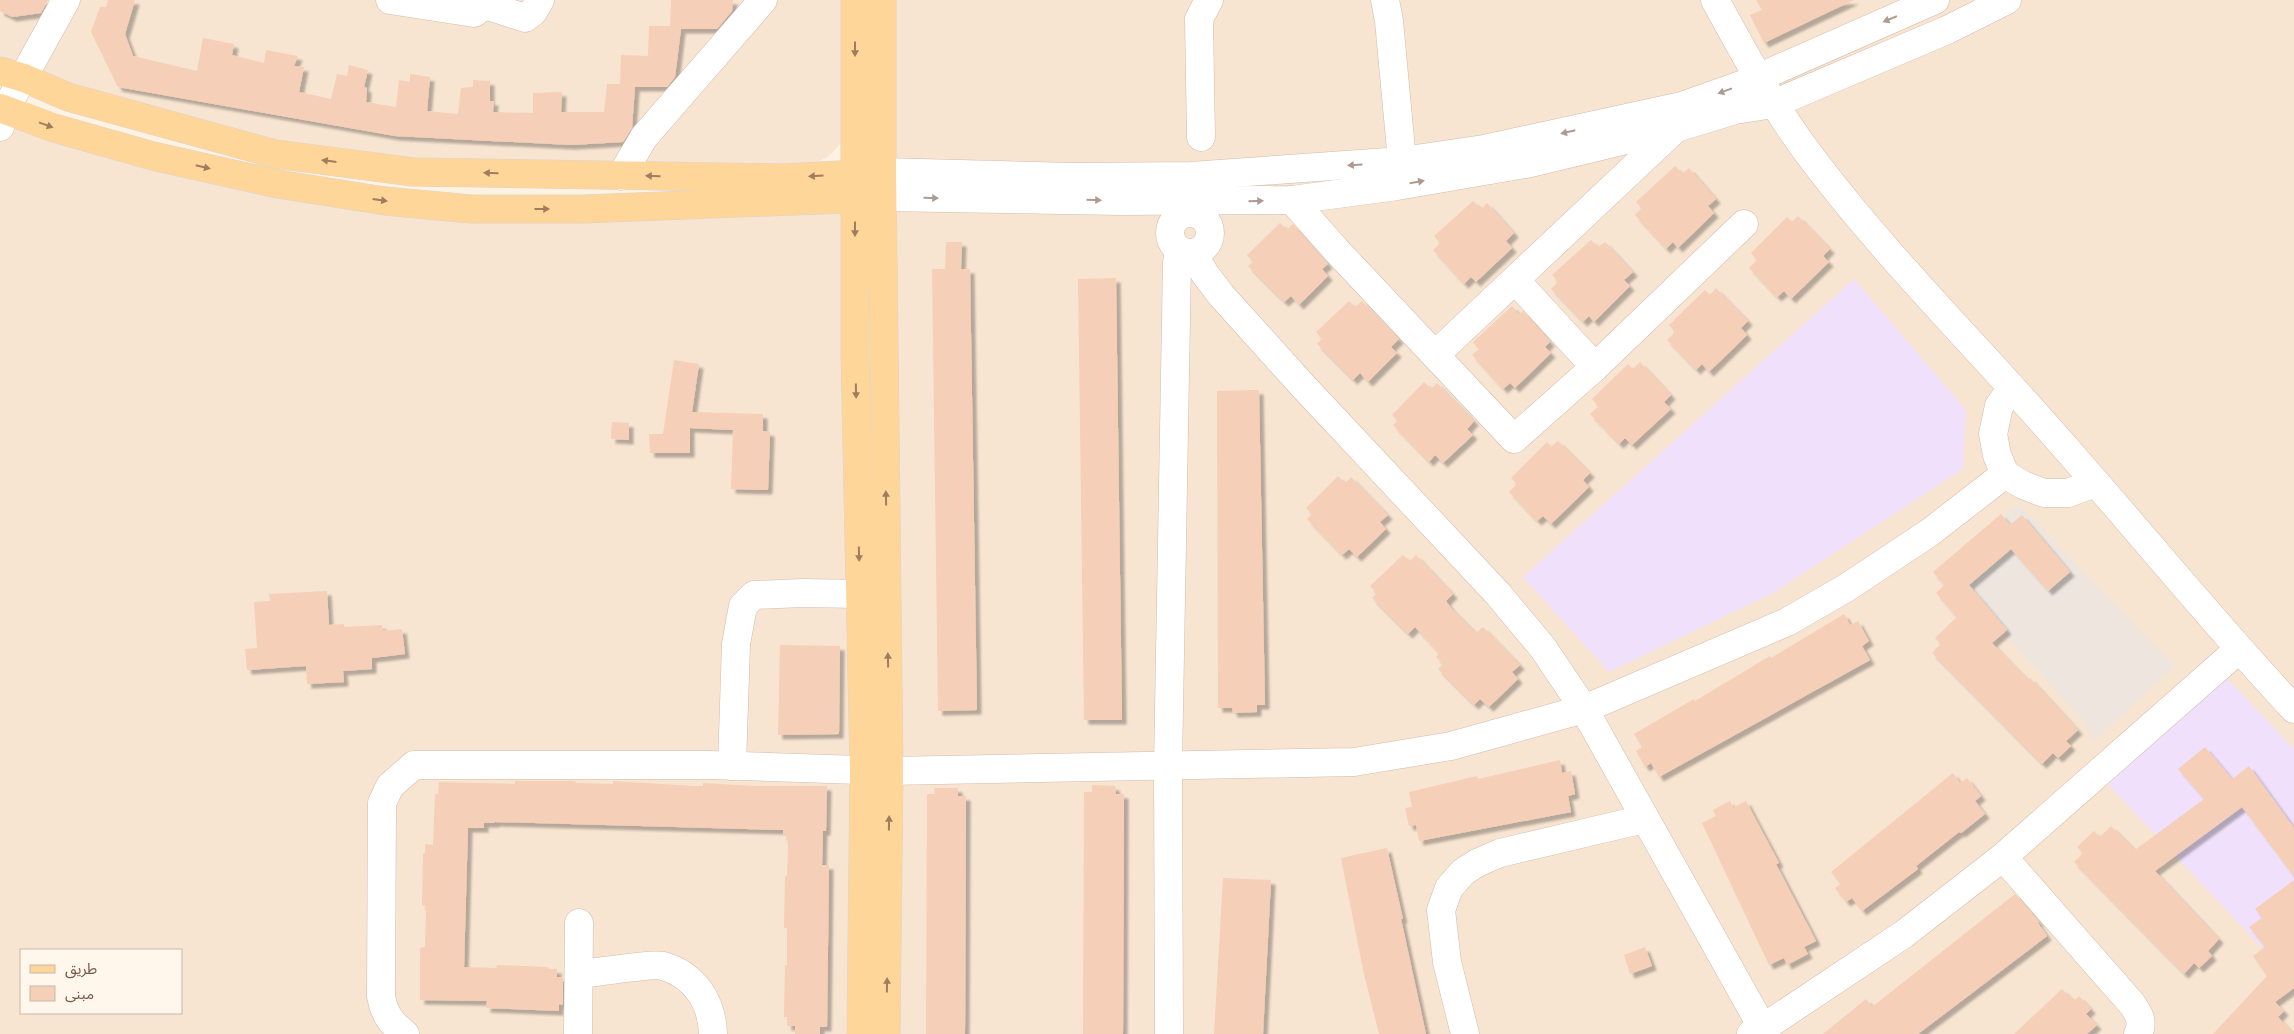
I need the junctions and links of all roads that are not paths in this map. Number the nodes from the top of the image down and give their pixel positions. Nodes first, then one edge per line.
1 (66, 0) edge
2 (390, 0) edge
3 (540, 0) edge
4 (763, 0) edge
5 (854, 0) edge
6 (882, 0) edge
7 (1209, 0) edge
8 (1385, 0) edge
9 (1715, 0) edge
10 (1934, 0) edge
11 (2006, 0) edge
12 (486, 2) edge
13 (12, 75) edge
14 (1757, 77) junction
15 (1773, 104) junction
16 (2, 115) edge
17 (1676, 128) junction
18 (1201, 137) dead end
19 (1402, 161) junction
20 (621, 176) junction
21 (882, 185) junction
22 (854, 186) junction
23 (1191, 196) junction
24 (1292, 200) junction
25 (1744, 224) dead end
26 (1186, 251) junction
27 (1516, 281) junction
28 (1435, 355) junction
29 (1595, 367) junction
30 (2012, 388) junction
31 (2005, 474) junction
32 (2095, 483) junction
33 (860, 594) junction
34 (2238, 650) junction
35 (1584, 709) junction
36 (2294, 709) edge
37 (732, 766) junction
38 (1168, 766) junction
39 (877, 771) junction
40 (1644, 819) junction
41 (2003, 857) junction
42 (579, 923) dead end
43 (579, 974) junction
44 (1760, 1032) edge
45 (405, 1034) edge
46 (578, 1034) edge
47 (713, 1034) edge
48 (861, 1034) edge
49 (886, 1034) edge
50 (1169, 1034) edge
51 (1465, 1034) edge
52 (2138, 1034) edge

1 - 13 street
2 - 12 street
3 - 12 street
4 - 20 street
5 -> 22 main road
6 - 21 main road
7 - 18 street
8 - 19 street
9 - 14 street
10 -> 14 street
11 - 15 street
13 - 16 street
20 -> 13 main road
14 - 15 street
14 -> 19 street
15 - 17 street
15 - 30 street
16 -> 22 main road
24 -> 17 street
17 - 27 street
19 -> 23 street
22 -> 20 main road
21 - 22 main road
21 - 23 street
39 -> 21 main road
22 -> 33 main road
23 -> 24 street
23 - 26 street
24 - 28 street
25 - 29 street
26 - 35 street
26 - 38 street
27 - 28 street
27 - 29 street
28 - 29 street
30 - 31 street
30 - 32 street
31 - 32 street
31 - 35 street
32 - 34 street
33 - 37 street
33 - 39 main road
34 - 36 street
34 - 41 street
35 - 38 street
35 - 40 street
37 - 39 street
37 - 45 street
38 - 39 street
38 - 50 street
39 - 48 main road
49 -> 39 main road
40 - 44 street
40 - 51 street
41 - 44 street
41 - 52 street
42 - 43 street
43 - 46 street
43 - 47 street

